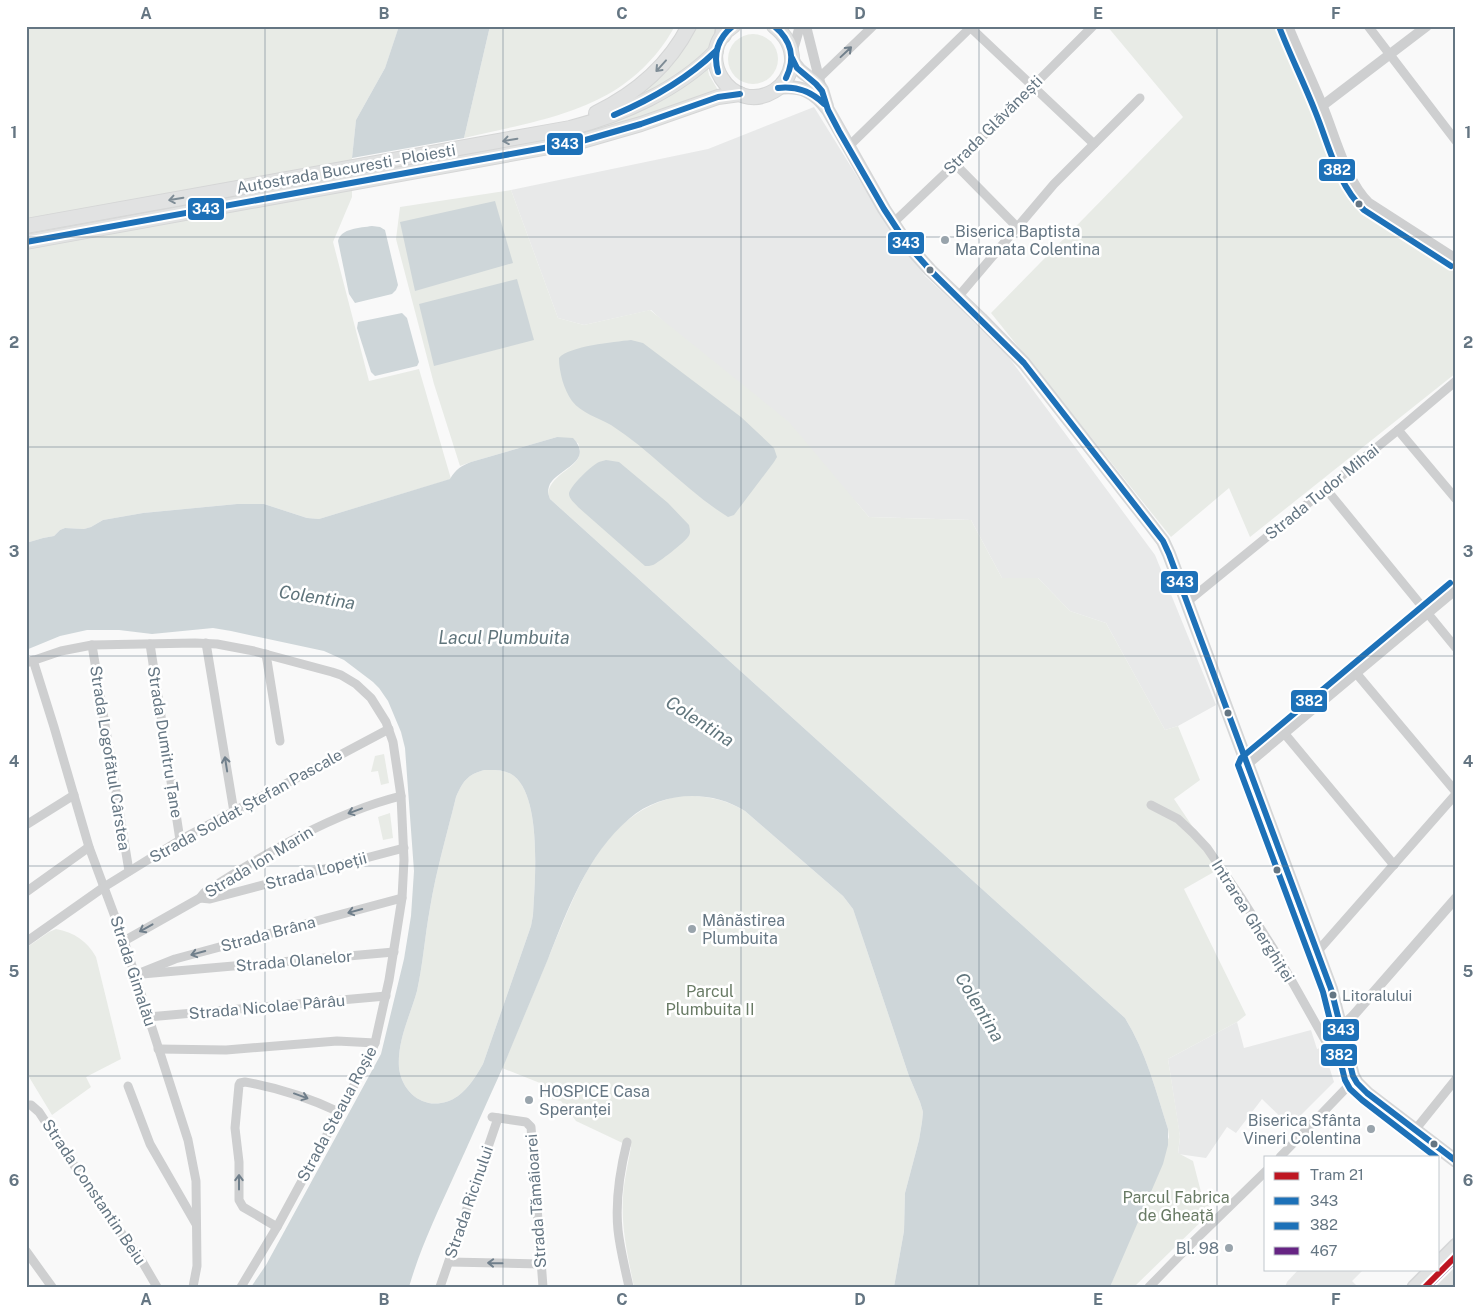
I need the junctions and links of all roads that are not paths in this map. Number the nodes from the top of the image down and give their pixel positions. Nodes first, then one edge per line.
1 (689, 26) edge
2 (800, 26) edge
3 (806, 26) edge
4 (873, 26) edge
5 (1093, 26) edge
6 (1288, 26) edge
7 (1368, 26) edge
8 (1427, 26) edge
9 (776, 27) edge
10 (972, 27) edge
11 (727, 29) edge
12 (716, 51) junction
13 (1390, 54) junction
14 (792, 56) junction
15 (819, 78) junction
16 (1032, 85) junction
17 (778, 88) junction
18 (822, 91) junction
19 (740, 94) junction
20 (1140, 98) dead end
21 (1322, 106) junction
22 (828, 110) junction
23 (533, 136) junction
24 (1456, 141) edge
25 (1094, 144) junction
26 (848, 147) junction
27 (955, 164) junction
28 (893, 222) junction
29 (26, 226) edge
30 (1017, 227) junction
31 (26, 242) edge
32 (1456, 259) edge
33 (958, 296) junction
34 (1456, 381) edge
35 (1398, 430) junction
36 (1326, 489) junction
37 (1456, 499) edge
38 (1456, 590) edge
39 (1187, 602) junction
40 (1428, 614) junction
41 (206, 643) junction
42 (150, 644) junction
43 (92, 645) junction
44 (1456, 648) edge
45 (266, 654) junction
46 (30, 662) edge
47 (1356, 673) junction
48 (389, 729) junction
49 (1284, 734) junction
50 (280, 741) dead end
51 (1247, 765) junction
52 (1456, 793) edge
53 (74, 795) junction
54 (401, 796) junction
55 (1151, 805) dead end
56 (234, 812) junction
57 (26, 825) edge
58 (180, 840) junction
59 (90, 846) junction
60 (404, 848) junction
61 (1394, 865) junction
62 (129, 871) junction
63 (104, 887) junction
64 (26, 892) edge
65 (200, 898) junction
66 (402, 898) junction
67 (1456, 898) edge
68 (124, 941) junction
69 (26, 942) edge
70 (394, 952) junction
71 (1318, 952) junction
72 (135, 975) junction
73 (386, 996) junction
74 (148, 1017) junction
75 (1342, 1032) junction
76 (375, 1043) junction
77 (158, 1049) junction
78 (1456, 1079) edge
79 (1354, 1080) junction
80 (128, 1086) dead end
81 (26, 1105) edge
82 (339, 1112) junction
83 (495, 1117) joint
84 (1415, 1130) junction
85 (627, 1142) dead end
86 (1281, 1156) edge
87 (1456, 1161) edge
88 (1264, 1173) edge
89 (197, 1225) junction
90 (278, 1227) junction
91 (1456, 1245) edge
92 (26, 1250) edge
93 (1440, 1261) edge
94 (449, 1262) junction
95 (541, 1264) junction
96 (1431, 1270) edge
97 (1456, 1274) edge
98 (52, 1287) edge
99 (157, 1287) edge
100 (193, 1287) edge
101 (241, 1287) edge
102 (440, 1287) edge
103 (543, 1287) edge
104 (629, 1287) edge
105 (1148, 1287) edge
106 (1414, 1287) edge
107 (1443, 1287) edge

1 -> 23 highway
2 - 14 street
3 - 15 street
15 -> 4 street
5 - 16 street, Strada Glăvănești
6 - 21 street
7 - 13 street
8 - 13 street
9 - 14 highway
10 - 16 street
10 - 26 street
11 - 12 highway
12 - 19 highway
12 - 23 highway
13 - 21 street
13 - 24 street
14 - 17 highway
14 - 18 main road
15 - 18 street
16 - 25 street
16 - 27 street, Strada Glăvănești
17 - 19 highway, Autostrada Bucuresti - Ploiesti
17 - 22 main road
18 - 22 main road
19 - 31 highway, Autostrada Bucuresti - Ploiesti
20 - 25 street
21 - 32 street
22 - 26 main road
23 -> 29 highway, Autostrada Bucuresti - Ploiesti
25 - 30 street
26 - 28 main road
27 - 28 street, Strada Glăvănești
27 - 30 street
28 - 33 main road
30 - 33 street
33 - 39 main road
34 - 35 street, Strada Tudor Mihai
35 - 36 street, Strada Tudor Mihai
35 - 37 street
36 - 39 street, Strada Tudor Mihai
36 - 40 street
38 - 40 street
39 - 51 main road
40 - 44 street
40 - 47 street
41 - 42 street, Strada Steaua Roșie
41 - 45 street, Strada Steaua Roșie
56 -> 41 street
42 - 43 street, Strada Steaua Roșie
42 - 58 street, Strada Dumitru Țane
43 - 46 street, Strada Steaua Roșie
43 - 62 street, Strada Logofătul Cârstea
45 - 48 street, Strada Steaua Roșie
45 - 50 street
46 - 53 street, Strada Gimalău
47 - 49 street
47 - 52 street
48 - 54 street, Strada Steaua Roșie
48 - 56 street, Strada Soldat Ștefan Pascale
49 - 51 street
49 - 61 street
51 - 71 main road
52 - 61 street
53 - 57 street
53 - 59 street, Strada Gimalău
54 - 60 street, Strada Steaua Roșie
54 -> 65 street, Strada Ion Marin
55 - 75 street, Intrarea Gherghiței
56 - 58 street, Strada Soldat Ștefan Pascale
58 - 62 street, Strada Soldat Ștefan Pascale
59 - 63 street, Strada Gimalău
59 - 64 street
60 - 65 street, Strada Lopeții
60 - 66 street, Strada Steaua Roșie
61 - 71 street
62 - 63 street, Strada Soldat Ștefan Pascale
63 - 68 street, Strada Gimalău
63 - 69 street, Strada Soldat Ștefan Pascale
65 -> 68 street, Strada Ion Marin
66 - 70 street, Strada Steaua Roșie
66 -> 72 street, Strada Brâna
67 - 75 street
68 - 72 street, Strada Gimalău
70 - 72 street, Strada Olanelor
70 - 73 street, Strada Steaua Roșie
71 - 75 main road
72 - 74 street, Strada Gimalău
73 - 74 street, Strada Nicolae Pârâu
73 - 76 street, Strada Steaua Roșie
74 - 77 street, Strada Gimalău
75 - 79 main road
76 - 77 street
76 - 82 street, Strada Steaua Roșie
77 - 89 street, Strada Gimalău
78 - 84 street
79 - 84 main road
79 - 86 street
80 - 89 street
81 - 99 street, Strada Constantin Beiu
82 - 90 street, Strada Steaua Roșie
90 -> 82 street
83 - 94 street, Strada Ricinului
83 - 95 street, Strada Tămâioarei
84 - 87 main road
85 - 104 street
88 - 105 street
89 - 100 street, Strada Gimalău
90 - 101 street, Strada Steaua Roșie
91 - 93 main road
92 - 98 street
95 -> 94 street
94 - 102 street, Strada Ricinului
95 - 103 street, Strada Tămâioarei
96 - 106 main road
97 - 107 main road

